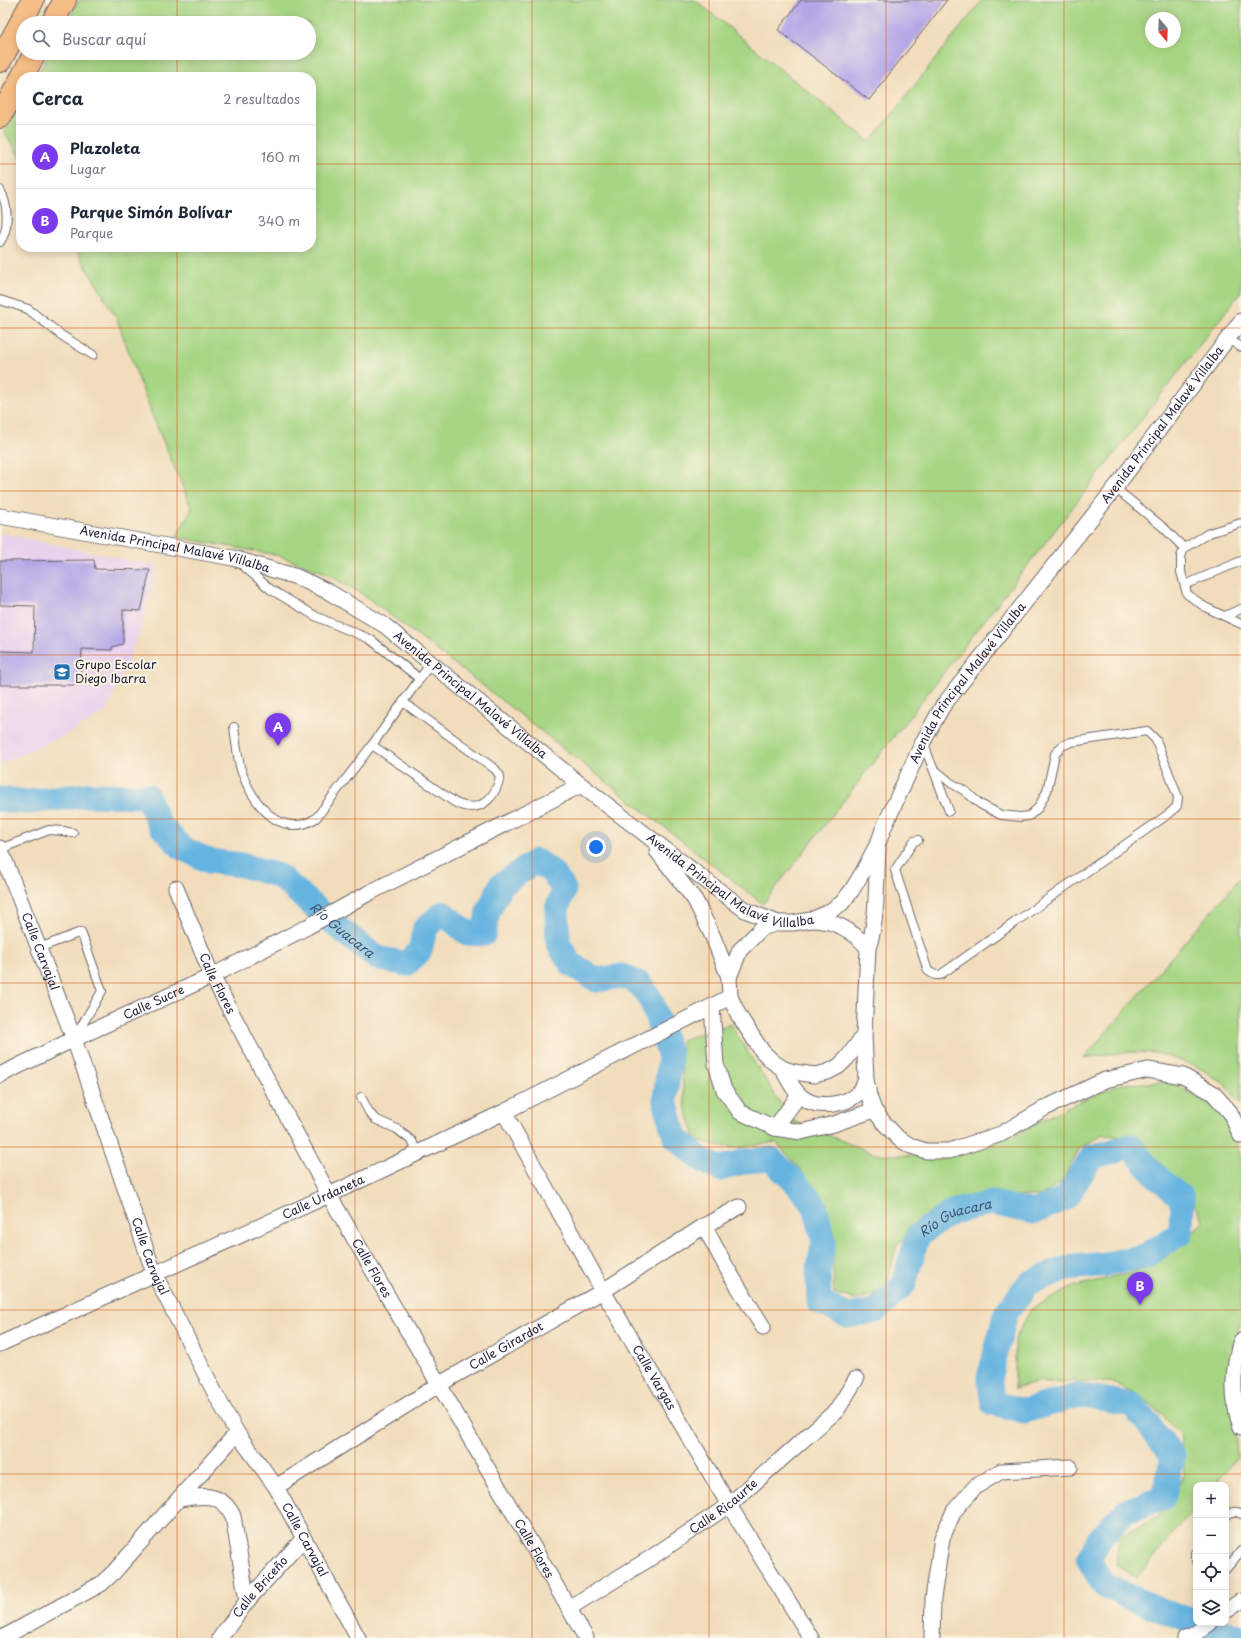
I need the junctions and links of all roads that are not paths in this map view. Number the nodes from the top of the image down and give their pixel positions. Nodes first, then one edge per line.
1 (33, 0) edge
2 (65, 0) edge
3 (24, 16) edge
4 (56, 16) edge
5 (16, 31) edge
6 (32, 60) edge
7 (0, 61) edge
8 (25, 72) edge
9 (16, 88) edge
10 (0, 116) edge
11 (0, 190) edge
12 (0, 242) edge
13 (0, 300) edge
14 (1241, 322) edge
15 (1228, 339) junction
16 (1241, 347) edge
17 (93, 355) dead end
18 (1115, 488) junction
19 (0, 516) edge
20 (1241, 523) edge
21 (1184, 548) junction
22 (233, 558) junction
23 (1241, 561) edge
24 (1184, 585) junction
25 (1241, 609) edge
26 (1225, 616) junction
27 (1241, 624) edge
28 (431, 663) junction
29 (420, 679) junction
30 (403, 702) junction
31 (234, 727) dead end
32 (923, 742) junction
33 (372, 745) junction
34 (934, 769) junction
35 (581, 785) junction
36 (950, 811) dead end
37 (73, 833) dead end
38 (647, 837) junction
39 (918, 840) dead end
40 (879, 841) junction
41 (0, 848) edge
42 (176, 888) dead end
43 (811, 920) junction
44 (778, 923) junction
45 (39, 948) junction
46 (868, 948) junction
47 (212, 976) junction
48 (729, 977) junction
49 (730, 997) junction
50 (708, 1009) junction
51 (864, 1035) junction
52 (74, 1039) junction
53 (782, 1068) junction
54 (0, 1076) edge
55 (866, 1079) junction
56 (799, 1095) junction
57 (361, 1097) dead end
58 (874, 1110) junction
59 (504, 1112) junction
60 (775, 1128) junction
61 (1241, 1136) edge
62 (418, 1153) junction
63 (329, 1195) junction
64 (739, 1207) dead end
65 (704, 1226) junction
66 (154, 1273) junction
67 (603, 1291) junction
68 (762, 1327) dead end
69 (1241, 1340) edge
70 (0, 1344) edge
71 (856, 1379) dead end
72 (440, 1384) junction
73 (1241, 1427) edge
74 (237, 1433) junction
75 (1070, 1467) dead end
76 (276, 1487) junction
77 (179, 1498) junction
78 (729, 1504) junction
79 (1229, 1513) edge
80 (1241, 1514) edge
81 (303, 1539) junction
82 (1241, 1551) edge
83 (1229, 1565) edge
84 (247, 1601) junction
85 (569, 1608) junction
86 (1205, 1626) edge
87 (1189, 1636) edge
88 (2, 1638) edge
89 (220, 1638) edge
90 (358, 1638) edge
91 (586, 1638) edge
92 (811, 1638) edge
93 (932, 1638) edge

1 - 3 main road
2 - 4 main road
5 - 7 main road
6 - 8 main road
9 - 10 main road
11 - 12 lane
13 - 17 lane
14 - 15 street, Avenida Principal Malavé Villalba
15 - 16 lane
15 - 18 street, Avenida Principal Malavé Villalba
18 - 21 lane
18 - 32 street, Avenida Principal Malavé Villalba
19 - 22 street, Avenida Principal Malavé Villalba
20 - 21 lane
21 - 24 lane
22 - 28 street, Avenida Principal Malavé Villalba
22 - 29 lane
23 - 24 lane
24 - 26 lane
25 - 26 lane
26 - 27 lane
28 - 29 lane
28 - 35 street, Avenida Principal Malavé Villalba
29 - 30 lane
30 - 33 lane
30 - 33 lane
31 - 33 lane
32 - 34 lane
32 - 40 street, Avenida Principal Malavé Villalba
34 - 36 lane
34 - 39 lane
35 - 38 street, Avenida Principal Malavé Villalba
35 - 47 street, Calle Sucre
37 - 41 lane
38 - 44 street, Avenida Principal Malavé Villalba
38 - 48 street
40 - 43 street, Avenida Principal Malavé Villalba
40 - 46 street
41 - 45 street, Calle Carvajal
42 - 47 street, Calle Flores
43 - 44 street, Avenida Principal Malavé Villalba
43 - 46 street
44 - 48 street
45 - 52 street, Calle Carvajal
45 - 52 lane
46 - 51 street
47 - 52 street, Calle Sucre
47 - 63 street, Calle Flores
48 - 49 street
49 - 50 street, Calle Urdaneta
49 - 53 street
50 - 59 street, Calle Urdaneta
50 - 60 street
51 - 53 street
51 - 55 street
52 - 54 street, Calle Sucre
52 - 66 street, Calle Carvajal
53 - 56 street
55 - 56 street
55 - 58 street
56 - 60 street
57 - 62 lane
58 - 60 street
58 - 61 street
59 - 62 street, Calle Urdaneta
59 - 67 street, Calle Vargas
62 - 63 street, Calle Urdaneta
63 - 66 street, Calle Urdaneta
63 - 72 street, Calle Flores
64 - 65 street, Calle Girardot
65 - 67 street, Calle Girardot
65 - 68 street
66 - 70 street, Calle Urdaneta
66 - 74 street, Calle Carvajal
67 - 72 street, Calle Girardot
67 - 78 street, Calle Vargas
69 - 73 street
71 - 78 street, Calle Ricaurte
72 - 76 street, Calle Girardot
72 - 85 street, Calle Flores
74 - 76 street, Calle Carvajal
74 - 77 street
75 - 93 street
76 - 81 street, Calle Carvajal
77 - 84 street
77 - 88 street
78 - 85 street, Calle Ricaurte
78 - 92 street, Calle Vargas
79 - 80 lane
81 - 84 street, Calle Briceño
81 - 90 street, Calle Carvajal
82 - 83 lane
84 - 89 street, Calle Briceño
85 - 91 street, Calle Flores
86 - 87 street

